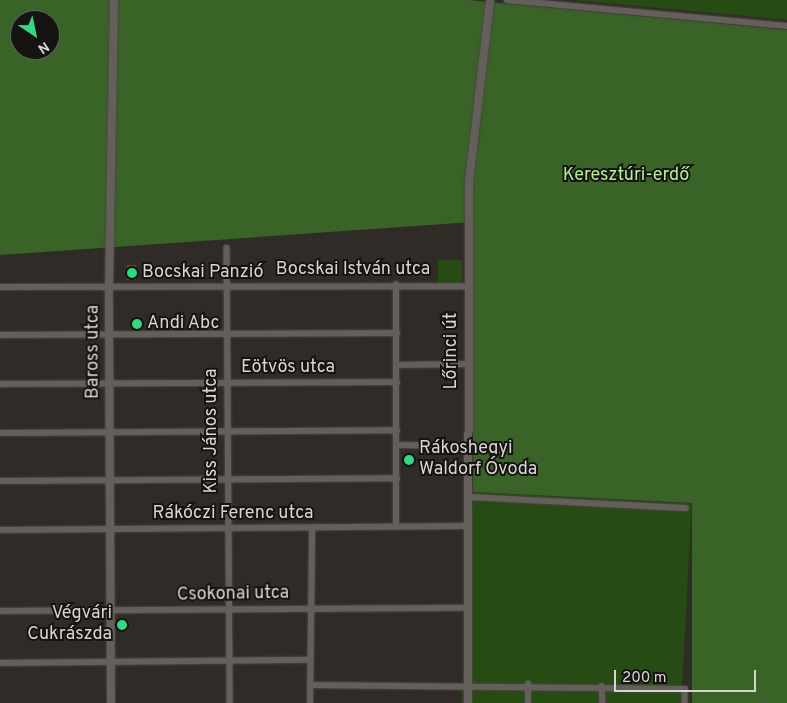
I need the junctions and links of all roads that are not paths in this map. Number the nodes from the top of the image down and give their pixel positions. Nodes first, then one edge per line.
1 (114, 0) edge
2 (490, 0) edge
3 (507, 0) edge
4 (581, 3) edge
5 (787, 26) edge
6 (228, 248) dead end
7 (396, 285) junction
8 (109, 286) junction
9 (227, 286) junction
10 (466, 286) junction
11 (0, 287) edge
12 (397, 333) junction
13 (226, 334) junction
14 (0, 335) edge
15 (109, 335) junction
16 (467, 364) junction
17 (397, 365) junction
18 (397, 382) junction
19 (109, 383) junction
20 (227, 383) junction
21 (0, 384) edge
22 (397, 430) junction
23 (109, 432) junction
24 (227, 432) junction
25 (0, 433) edge
26 (397, 445) junction
27 (467, 446) junction
28 (396, 478) junction
29 (227, 480) junction
30 (0, 481) edge
31 (110, 481) junction
32 (467, 496) junction
33 (686, 508) dead end
34 (467, 526) junction
35 (396, 527) junction
36 (110, 529) junction
37 (312, 529) junction
38 (0, 530) edge
39 (227, 530) junction
40 (312, 608) junction
41 (467, 608) junction
42 (228, 610) junction
43 (0, 611) edge
44 (110, 611) junction
45 (310, 660) junction
46 (229, 661) junction
47 (110, 662) junction
48 (0, 663) edge
49 (528, 684) junction
50 (310, 685) junction
51 (468, 685) junction
52 (602, 686) junction
53 (111, 703) edge
54 (230, 703) edge
55 (310, 703) edge
56 (468, 703) edge
57 (528, 703) edge
58 (603, 703) edge
59 (685, 703) edge

1 - 8 street, Baross utca
2 - 10 street, Lőrinci út
3 - 4 street
4 - 5 street
6 - 9 street, Kiss János utca
7 - 9 street, Bocskai István utca
7 - 10 street, Bocskai István utca
7 - 12 street
8 - 9 street, Bocskai István utca
8 - 11 street, Bocskai István utca
8 - 15 street, Baross utca
9 - 13 street, Kiss János utca
10 - 16 street, Lőrinci út
12 - 13 street
12 - 17 street
13 - 15 street
13 - 20 street, Kiss János utca
14 - 15 street
15 - 19 street, Baross utca
16 - 17 street
16 - 27 street, Lőrinci út
17 - 18 street
18 - 20 street, Eötvös utca
18 - 22 street
19 - 20 street, Eötvös utca
19 - 21 street, Eötvös utca
19 - 23 street, Baross utca
20 - 24 street, Kiss János utca
22 - 24 street
22 - 26 street
23 - 24 street
23 - 25 street
23 - 31 street, Baross utca
24 - 29 street, Kiss János utca
26 - 27 street
26 - 28 street
27 - 32 street, Lőrinci út
28 - 29 street
28 - 35 street
29 - 31 street
29 - 39 street, Kiss János utca
30 - 31 street
31 - 36 street, Baross utca
32 - 33 street
32 - 34 street, Lőrinci út
34 - 35 street, Rákóczi Ferenc utca
34 - 41 street, Lőrinci út
35 - 37 street, Rákóczi Ferenc utca
36 - 38 street, Rákóczi Ferenc utca
36 - 39 street, Rákóczi Ferenc utca
36 - 44 street, Baross utca
37 - 39 street, Rákóczi Ferenc utca
37 - 40 street
39 - 42 street, Kiss János utca
40 - 41 street, Csokonai utca
40 - 42 street, Csokonai utca
40 - 45 street
41 - 51 street, Lőrinci út
42 - 44 street, Csokonai utca
42 - 46 street, Kiss János utca
43 - 44 street, Csokonai utca
44 - 47 street, Baross utca
45 - 46 street
45 - 50 street
46 - 47 street
46 - 54 street, Kiss János utca
47 - 48 street
47 - 53 street, Baross utca
49 - 51 street
49 - 52 street
49 - 57 street
50 - 51 street
50 - 55 street
51 - 56 street, Lőrinci út
52 - 58 street
52 - 59 street

